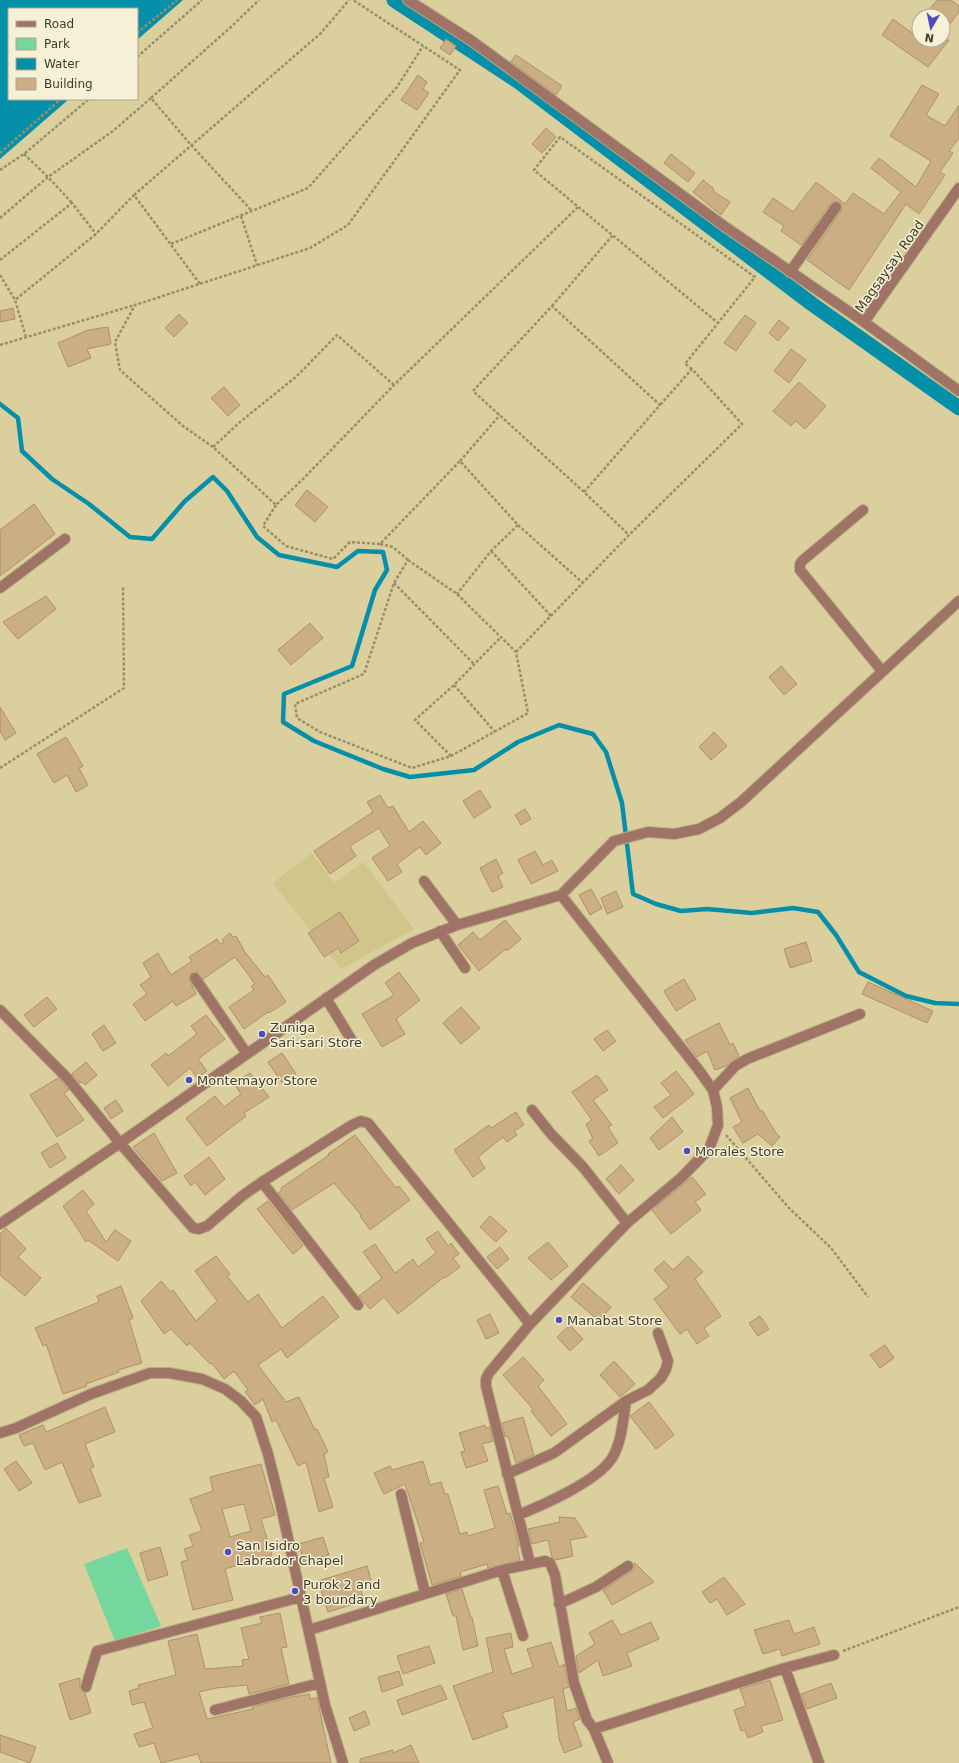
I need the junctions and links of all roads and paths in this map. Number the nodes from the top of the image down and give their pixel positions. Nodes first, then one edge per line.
1 (177, 0) edge
2 (202, 0) edge
3 (258, 0) edge
4 (349, 0) edge
5 (353, 0) edge
6 (408, 0) edge
7 (138, 32) edge
8 (423, 46) junction
9 (138, 56) edge
10 (151, 98) junction
11 (61, 100) edge
12 (88, 100) edge
13 (191, 145) junction
14 (0, 153) edge
15 (24, 154) junction
16 (0, 170) edge
17 (48, 178) junction
18 (959, 188) edge
19 (134, 195) junction
20 (72, 203) junction
21 (578, 207) junction
22 (836, 207) dead end
23 (252, 211) junction
24 (241, 216) junction
25 (0, 218) edge
26 (96, 234) junction
27 (612, 236) junction
28 (171, 244) junction
29 (0, 260) edge
30 (258, 265) junction
31 (790, 272) junction
32 (0, 275) edge
33 (200, 284) junction
34 (15, 300) junction
35 (135, 305) junction
36 (552, 306) junction
37 (864, 322) junction
38 (718, 323) junction
39 (26, 338) junction
40 (0, 345) edge
41 (692, 369) junction
42 (394, 385) junction
43 (959, 391) edge
44 (660, 405) junction
45 (500, 415) junction
46 (213, 447) junction
47 (460, 461) junction
48 (584, 492) junction
49 (276, 505) junction
50 (863, 510) dead end
51 (518, 525) junction
52 (630, 535) junction
53 (65, 539) dead end
54 (380, 544) junction
55 (491, 551) junction
56 (408, 560) junction
57 (583, 583) junction
58 (394, 584) junction
59 (122, 586) dead end
60 (0, 588) edge
61 (457, 594) junction
62 (959, 600) edge
63 (551, 616) junction
64 (501, 637) junction
65 (516, 652) junction
66 (474, 664) junction
67 (882, 671) junction
68 (454, 685) junction
69 (495, 732) junction
70 (451, 756) junction
71 (0, 768) edge
72 (424, 881) dead end
73 (561, 895) junction
74 (457, 925) junction
75 (440, 931) junction
76 (465, 968) dead end
77 (195, 978) dead end
78 (326, 998) junction
79 (0, 1010) edge
80 (860, 1014) dead end
81 (351, 1039) dead end
82 (247, 1054) junction
83 (712, 1090) junction
84 (532, 1110) dead end
85 (718, 1125) junction
86 (120, 1144) junction
87 (262, 1182) junction
88 (627, 1223) junction
89 (0, 1224) edge
90 (868, 1297) dead end
91 (358, 1305) dead end
92 (530, 1324) junction
93 (658, 1333) dead end
94 (626, 1401) junction
95 (0, 1433) edge
96 (507, 1474) junction
97 (401, 1494) dead end
98 (518, 1515) junction
99 (530, 1563) junction
100 (628, 1566) dead end
101 (502, 1570) junction
102 (425, 1593) junction
103 (301, 1596) junction
104 (560, 1604) junction
105 (959, 1607) edge
106 (309, 1630) junction
107 (523, 1636) dead end
108 (834, 1655) joint
109 (785, 1668) junction
110 (320, 1683) junction
111 (86, 1687) dead end
112 (215, 1710) dead end
113 (594, 1729) junction
114 (343, 1763) edge
115 (608, 1763) edge
116 (819, 1763) edge

1 - 7 path
2 - 9 path
3 - 10 path
4 - 13 path
5 - 8 path
6 - 31 street
8 - 23 path
8 - 30 path
10 - 13 path
10 - 17 path
11 - 14 path
12 - 15 path
13 - 19 path
13 - 23 path
15 - 16 path
15 - 17 path
17 - 20 path
17 - 25 path
18 - 37 street, Magsaysay Road
19 - 26 path
19 - 28 path
20 - 26 path
20 - 29 path
21 - 27 path
21 - 38 path
21 - 42 path
22 - 31 street
23 - 24 path
24 - 28 path
24 - 30 path
26 - 34 path
27 - 36 path
27 - 38 path
28 - 33 path
30 - 33 path
31 - 37 street
32 - 34 path
33 - 35 path
34 - 39 path
35 - 39 path
35 - 46 path
36 - 44 path
36 - 45 path
37 - 43 street, Magsaysay Road
38 - 41 path
39 - 40 path
41 - 44 path
41 - 52 path
42 - 46 path
42 - 49 path
44 - 48 path
45 - 47 path
45 - 48 path
46 - 49 path
47 - 51 path
47 - 54 path
48 - 52 path
49 - 54 path
50 - 67 street
51 - 55 path
51 - 57 path
52 - 57 path
53 - 60 street
54 - 56 path
55 - 61 path
55 - 63 path
56 - 58 path
56 - 61 path
57 - 63 path
58 - 66 path
58 - 70 path
59 - 71 path
61 - 64 path
62 - 67 street
63 - 65 path
64 - 65 path
64 - 66 path
65 - 69 path
66 - 68 path
67 - 73 street
68 - 69 path
68 - 70 path
69 - 70 path
72 - 74 street
73 - 74 street
73 - 83 street
74 - 75 street
75 - 76 street
75 - 78 street
77 - 82 street
78 - 81 street
78 - 82 street
79 - 86 street
80 - 83 street
82 - 86 street
83 - 85 street
84 - 88 street
85 - 88 street
85 - 90 path
86 - 87 street
86 - 89 street
87 - 91 street
87 - 92 street
88 - 92 street
92 - 96 street
93 - 94 street
94 - 96 street
94 - 98 street
95 - 103 street
96 - 98 street
97 - 102 street
98 - 99 street
99 - 101 street
99 - 104 street
100 - 104 street
101 - 102 street
101 - 107 street
102 - 106 street
103 - 106 street
103 - 111 street
104 - 113 street
105 - 108 path
106 - 110 street
108 - 109 street
109 - 113 street
109 - 116 street
110 - 112 street
110 - 114 street
113 - 115 street

